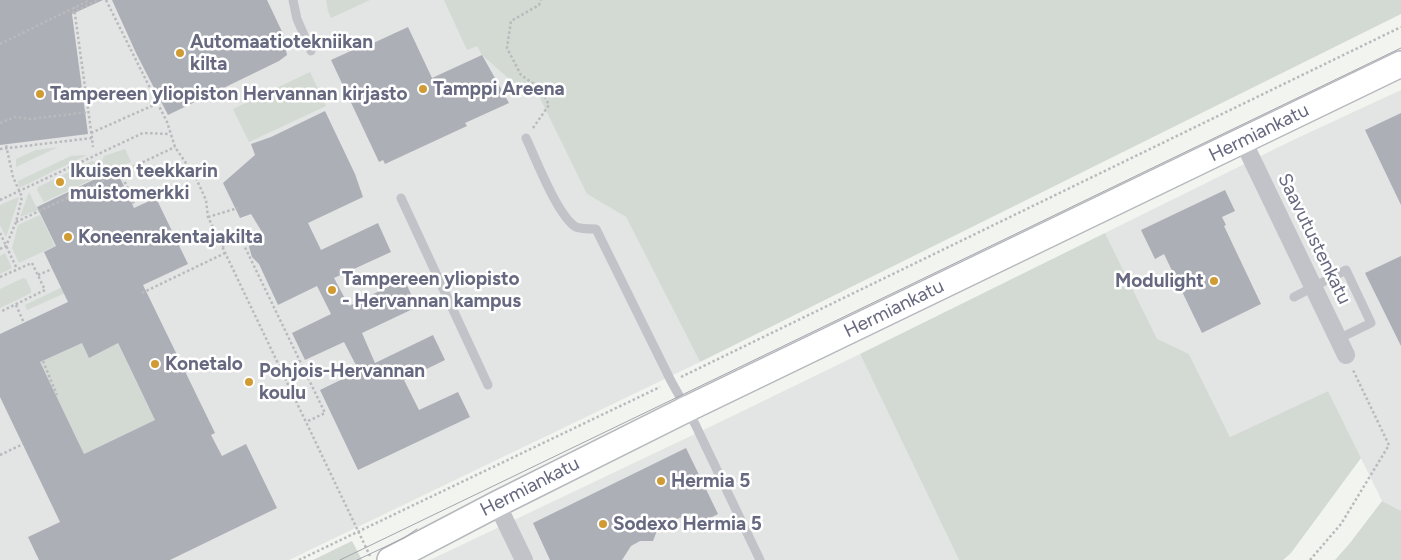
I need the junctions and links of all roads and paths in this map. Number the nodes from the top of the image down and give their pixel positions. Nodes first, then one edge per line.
1 (90, 0) edge
2 (98, 0) edge
3 (106, 0) edge
4 (293, 0) edge
5 (541, 0) edge
6 (83, 2) edge
7 (74, 7) junction
8 (72, 13) dead end
9 (1401, 27) edge
10 (342, 34) dead end
11 (0, 44) edge
12 (311, 51) dead end
13 (349, 51) dead end
14 (1401, 64) edge
15 (156, 104) junction
16 (88, 112) junction
17 (0, 123) edge
18 (91, 133) junction
19 (170, 134) junction
20 (92, 138) junction
21 (526, 138) joint
22 (1243, 142) junction
23 (6, 146) junction
24 (93, 147) dead end
25 (175, 148) junction
26 (0, 149) edge
27 (120, 173) junction
28 (19, 192) junction
29 (401, 198) dead end
30 (0, 200) edge
31 (132, 203) dead end
32 (238, 208) dead end
33 (208, 218) junction
34 (16, 222) junction
35 (0, 233) edge
36 (6, 246) junction
37 (222, 247) junction
38 (0, 249) edge
39 (225, 253) junction
40 (17, 269) junction
41 (52, 269) dead end
42 (38, 275) junction
43 (0, 277) edge
44 (1313, 287) junction
45 (142, 293) dead end
46 (1294, 297) dead end
47 (16, 305) junction
48 (0, 312) edge
49 (24, 323) dead end
50 (1338, 339) junction
51 (1346, 355) joint
52 (43, 361) dead end
53 (672, 381) junction
54 (488, 385) dead end
55 (57, 395) dead end
56 (687, 409) junction
57 (305, 423) junction
58 (22, 444) dead end
59 (0, 454) edge
60 (497, 504) junction
61 (357, 531) junction
62 (300, 560) edge
63 (371, 560) edge
64 (390, 560) edge
65 (524, 560) edge
66 (760, 560) edge
67 (1310, 560) edge

1 - 6 path
2 - 8 path, bridge
3 - 15 path
4 - 12 lane
5 - 21 path
6 - 7 path
7 - 11 path
7 - 16 path
9 - 53 path
10 - 13 path
14 - 22 street, Hermiankatu
15 - 18 path
15 - 19 path
16 - 17 path
16 - 18 path
18 - 20 path
19 - 25 path
19 - 28 path
20 - 23 path
20 - 24 path
21 - 53 lane
22 - 44 street, Saavutustenkatu
22 - 56 street, Hermiankatu
23 - 26 path
23 - 28 path
25 - 27 path
25 - 33 path
27 - 31 path
27 - 34 path
28 - 30 path
28 - 34 path
29 - 54 lane
32 - 33 path
33 - 37 path
34 - 36 path
35 - 36 path
36 - 38 path
36 - 40 path
37 - 39 path
37 - 57 path
39 - 45 path
39 - 57 path
40 - 42 path
40 - 43 path
41 - 42 path
42 - 47 path
44 - 46 lane
44 - 50 street, Saavutustenkatu
44 - 50 lane
47 - 48 path
47 - 49 path
50 - 51 street, Saavutustenkatu
51 - 67 path
52 - 55 path
53 - 56 lane
53 - 61 path
56 - 60 street, Hermiankatu
56 - 66 lane
57 - 61 path
58 - 59 path
60 - 64 street, Hermiankatu
60 - 65 street
61 - 62 path
61 - 63 path

